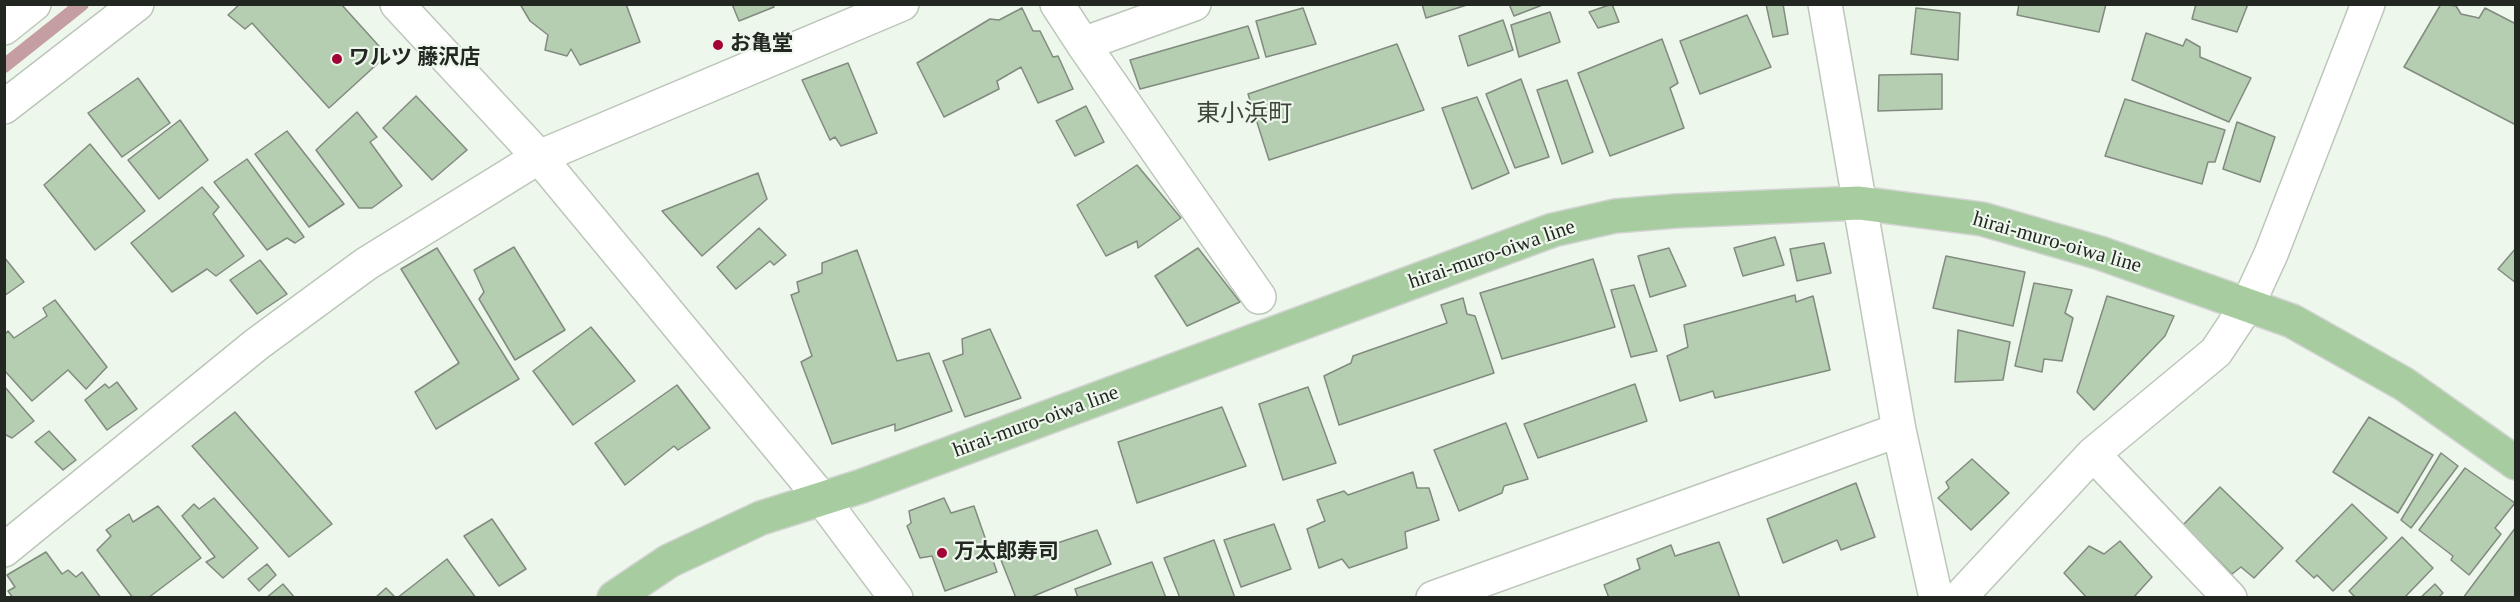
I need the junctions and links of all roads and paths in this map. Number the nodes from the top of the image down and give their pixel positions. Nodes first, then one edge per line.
1 (34, 4) edge
2 (137, 4) edge
3 (397, 4) edge
4 (902, 4) edge
5 (1057, 4) edge
6 (1194, 4) edge
7 (1825, 4) edge
8 (2367, 4) edge
9 (4, 28) edge
10 (1083, 44) junction
11 (4, 106) edge
12 (539, 156) junction
13 (1859, 203) junction
14 (1259, 297) dead end
15 (2248, 304) junction
16 (1899, 430) junction
17 (2093, 454) junction
18 (2516, 463) edge
19 (822, 499) junction
20 (4, 550) edge
21 (614, 597) edge
22 (896, 597) edge
23 (1433, 597) edge
24 (1936, 597) edge
25 (1959, 597) edge
26 (2230, 597) edge

1 - 9 street
2 - 11 street
3 - 12 street
4 - 12 street
5 - 10 street
6 - 10 street
7 - 13 street
8 - 15 street
10 - 14 street
12 - 19 street
12 - 20 street
13 - 15 main road, hirai-muro-oiwa line
13 - 16 street
13 - 19 main road, hirai-muro-oiwa line
15 - 17 street
15 - 18 main road, hirai-muro-oiwa line
16 - 23 street
16 - 24 street
17 - 25 street
17 - 26 street
19 - 21 main road, hirai-muro-oiwa line
19 - 22 street

